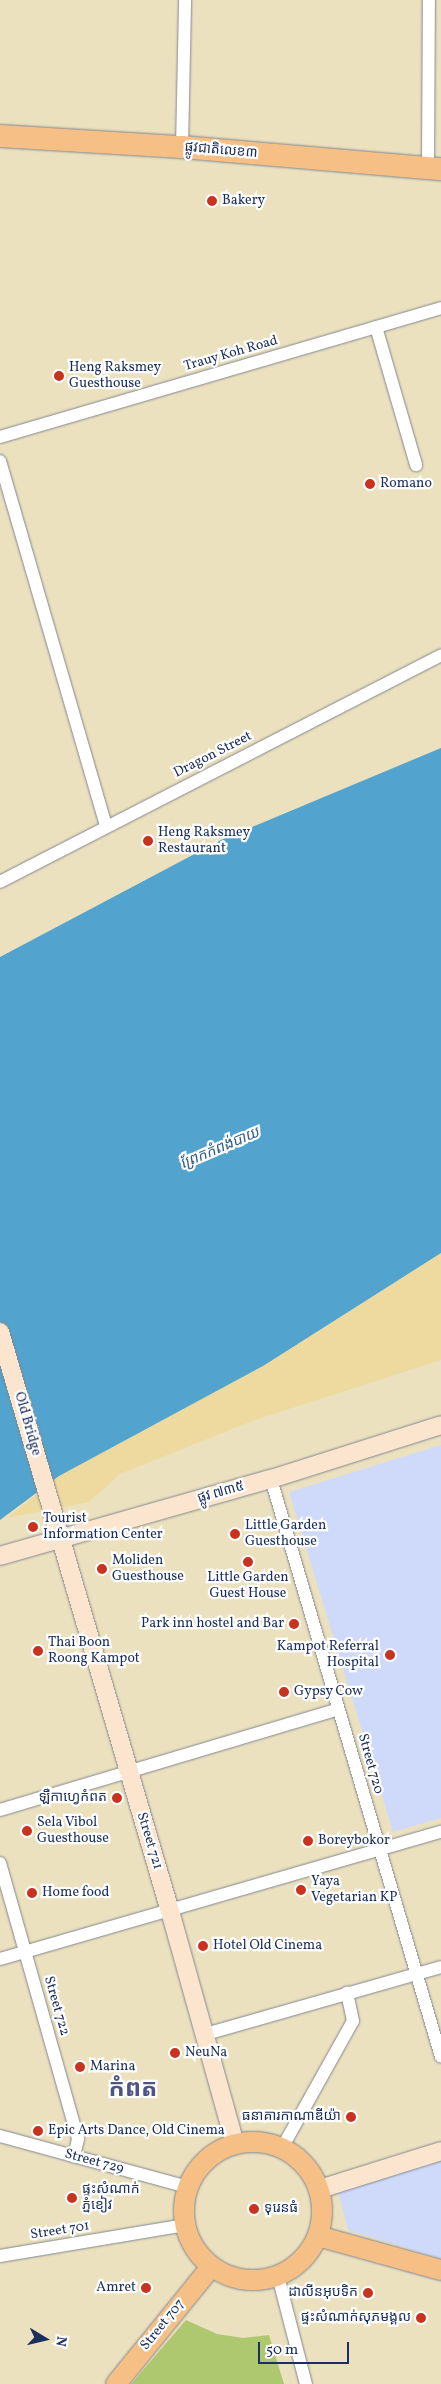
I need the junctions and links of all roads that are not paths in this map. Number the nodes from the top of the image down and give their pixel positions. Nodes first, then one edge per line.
1 (184, 0) edge
2 (429, 0) edge
3 (0, 136) edge
4 (182, 147) junction
5 (434, 168) edge
6 (440, 312) edge
7 (376, 326) junction
8 (0, 437) edge
9 (0, 461) edge
10 (416, 465) dead end
11 (441, 655) edge
12 (106, 826) junction
13 (0, 882) edge
14 (0, 1332) edge
15 (441, 1425) edge
16 (271, 1479) junction
17 (62, 1539) junction
18 (0, 1556) edge
19 (338, 1709) junction
20 (129, 1771) junction
21 (0, 1810) edge
22 (441, 1832) edge
23 (379, 1849) junction
24 (0, 1863) edge
25 (170, 1910) junction
26 (25, 1952) junction
27 (0, 1959) edge
28 (441, 1967) edge
29 (416, 1974) junction
30 (347, 1993) junction
31 (206, 2034) junction
32 (441, 2056) edge
33 (0, 2136) edge
34 (235, 2144) junction
35 (282, 2148) junction
36 (441, 2151) edge
37 (74, 2157) junction
38 (188, 2187) junction
39 (320, 2189) junction
40 (185, 2226) junction
41 (318, 2236) junction
42 (0, 2256) edge
43 (211, 2267) junction
44 (441, 2270) edge
45 (278, 2276) junction
46 (116, 2384) edge
47 (306, 2384) edge

1 - 4 street
2 - 5 street
3 - 4 highway, ផ្លូវជាតិលេខ៣
4 - 5 highway, ផ្លូវជាតិលេខ៣
6 - 7 street, Trauy Koh Road
7 - 8 street, Trauy Koh Road
7 - 10 street
9 - 12 street
11 - 12 street, Dragon Street
12 - 13 street, Dragon Street
14 - 17 street, Old Bridge
15 - 16 street, ផ្លូវ ៧៣៥
16 - 17 street, ផ្លូវ ៧៣៥
16 - 19 street, Street 720
17 - 18 street, ផ្លូវ ៧៣៥
17 - 20 street, Street 721
19 - 20 street
19 - 23 street, Street 720
20 - 21 street
20 - 25 street, Street 721
22 - 23 street
23 - 25 street
23 - 29 street, Street 720
24 - 26 street, Street 722
25 - 26 street
25 - 31 street, Street 721
26 - 27 street
26 - 37 street, Street 722
28 - 29 street
29 - 30 street
29 - 32 street, Street 720
30 - 31 street
30 - 35 street
31 - 34 street, Street 721
33 - 37 street, Street 729
34 - 35 main road
34 - 38 main road
35 - 39 main road
36 - 39 street
37 - 38 street, Street 729
38 - 40 main road
39 - 41 main road
40 - 42 street, Street 701
40 - 43 main road
41 - 44 main road
41 - 45 main road
43 - 45 main road
43 - 46 main road, Street 707
45 - 47 street

